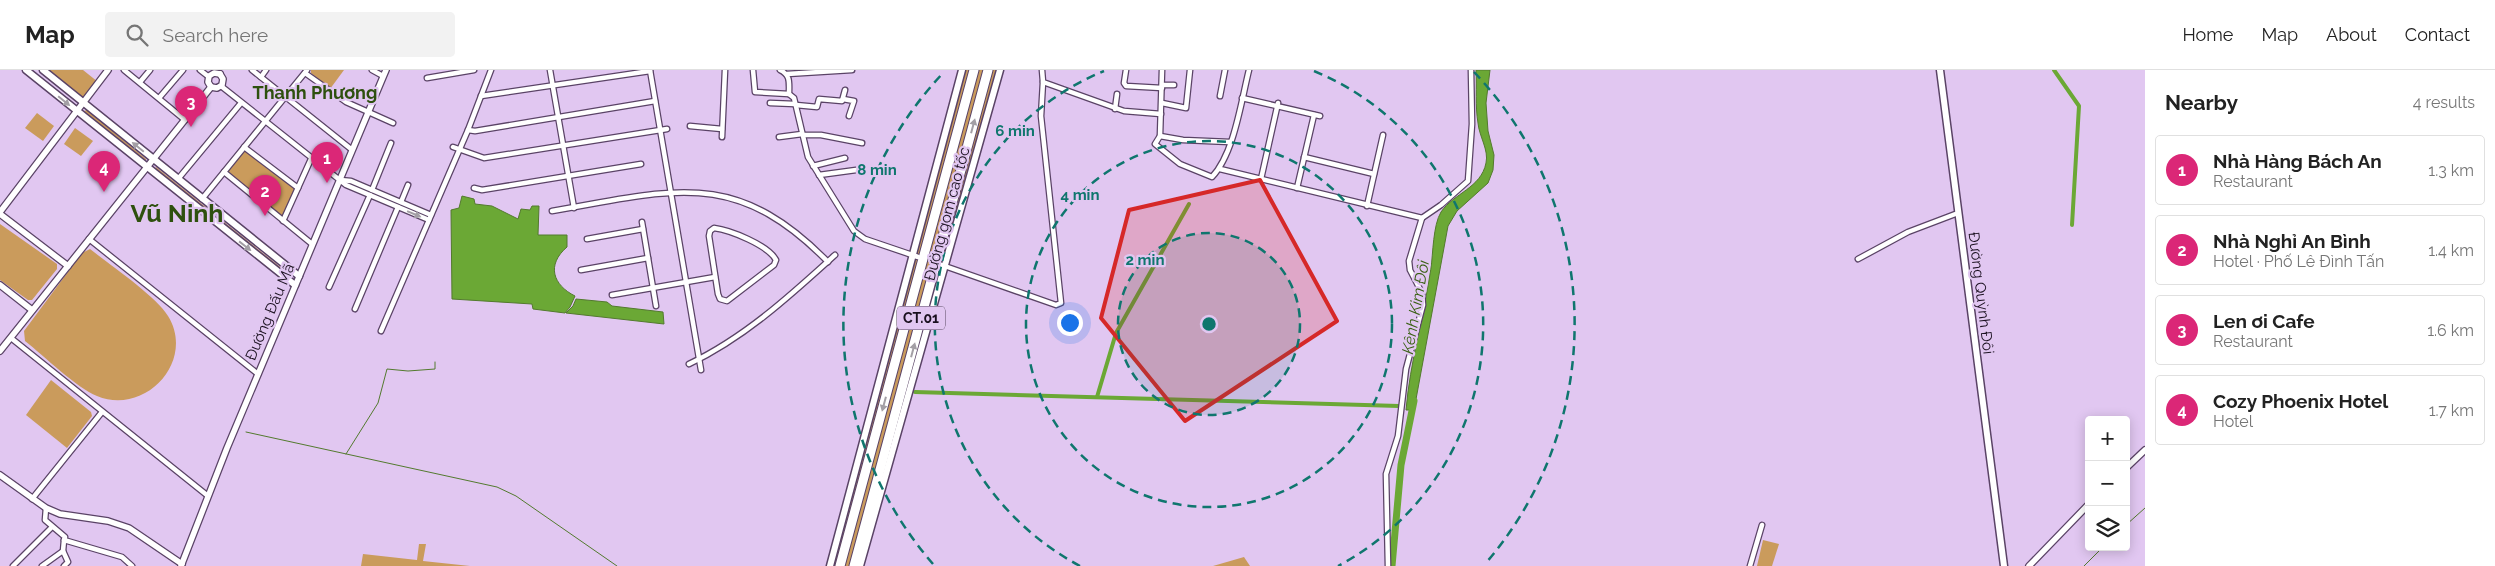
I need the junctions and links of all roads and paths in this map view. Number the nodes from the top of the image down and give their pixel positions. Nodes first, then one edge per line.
1 (26, 70) edge
2 (43, 70) edge
3 (108, 70) edge
4 (124, 70) edge
5 (150, 70) edge
6 (184, 70) edge
7 (200, 70) edge
8 (252, 70) edge
9 (266, 70) edge
10 (372, 70) edge
11 (474, 70) edge
12 (491, 70) edge
13 (550, 70) edge
14 (725, 70) edge
15 (754, 70) edge
16 (780, 70) edge
17 (852, 70) edge
18 (962, 70) edge
19 (974, 70) edge
20 (988, 70) edge
21 (1000, 70) edge
22 (1042, 70) edge
23 (1126, 70) edge
24 (1162, 70) edge
25 (1190, 70) edge
26 (1225, 70) edge
27 (1249, 70) edge
28 (1471, 70) edge
29 (1940, 70) edge
30 (306, 71) edge
31 (650, 71) edge
32 (222, 72) edge
33 (385, 73) edge
34 (787, 74) junction
35 (209, 77) junction
36 (261, 77) junction
37 (427, 78) dead end
38 (140, 82) junction
39 (1043, 82) junction
40 (1174, 85) dead end
41 (211, 86) junction
42 (221, 86) junction
43 (1162, 86) junction
44 (553, 87) junction
45 (845, 90) dead end
46 (789, 94) junction
47 (1117, 94) dead end
48 (481, 96) junction
49 (1220, 96) dead end
50 (286, 97) junction
51 (159, 98) junction
52 (1242, 98) junction
53 (842, 99) junction
54 (655, 101) junction
55 (84, 102) junction
56 (241, 102) junction
57 (770, 103) dead end
58 (1162, 103) junction
59 (795, 105) junction
60 (1278, 105) junction
61 (1115, 108) junction
62 (77, 111) junction
63 (368, 112) junction
64 (1161, 114) junction
65 (1314, 115) junction
66 (849, 116) dead end
67 (1320, 116) dead end
68 (558, 117) junction
69 (185, 120) junction
70 (265, 122) junction
71 (393, 123) dead end
72 (690, 126) dead end
73 (667, 129) dead end
74 (722, 129) junction
75 (468, 130) junction
76 (660, 131) junction
77 (803, 135) junction
78 (1383, 135) dead end
79 (1160, 136) junction
80 (779, 137) dead end
81 (722, 138) dead end
82 (1230, 142) junction
83 (391, 143) dead end
84 (862, 143) dead end
85 (563, 146) junction
86 (244, 147) junction
87 (452, 147) dead end
88 (351, 149) junction
89 (459, 150) junction
90 (1304, 157) junction
91 (845, 158) dead end
92 (154, 159) junction
93 (311, 159) junction
94 (641, 164) dead end
95 (813, 166) junction
96 (147, 168) junction
97 (1220, 169) junction
98 (856, 170) dead end
99 (224, 172) junction
100 (1374, 174) junction
101 (568, 175) junction
102 (819, 175) junction
103 (178, 179) junction
104 (338, 179) junction
105 (1261, 179) junction
106 (408, 185) dead end
107 (298, 188) junction
108 (474, 188) dead end
109 (1297, 188) junction
110 (670, 192) junction
111 (371, 193) junction
112 (202, 199) junction
113 (401, 202) junction
114 (1367, 206) junction
115 (398, 208) junction
116 (574, 208) junction
117 (216, 210) junction
118 (552, 211) dead end
119 (0, 213) edge
120 (1958, 213) junction
121 (431, 215) junction
122 (210, 218) junction
123 (1422, 218) junction
124 (429, 220) junction
125 (284, 221) junction
126 (642, 222) dead end
127 (643, 229) junction
128 (89, 239) junction
129 (587, 239) dead end
130 (312, 244) junction
131 (836, 255) dead end
132 (915, 256) junction
133 (648, 258) junction
134 (1858, 259) dead end
135 (828, 262) junction
136 (943, 265) junction
137 (68, 266) junction
138 (581, 270) dead end
139 (299, 276) junction
140 (715, 277) junction
141 (685, 283) junction
142 (295, 285) junction
143 (0, 286) edge
144 (329, 287) dead end
145 (653, 288) junction
146 (612, 295) dead end
147 (656, 306) dead end
148 (355, 309) dead end
149 (32, 310) junction
150 (381, 331) dead end
151 (11, 338) junction
152 (0, 351) edge
153 (699, 359) junction
154 (689, 364) dead end
155 (700, 370) dead end
156 (258, 374) junction
157 (102, 412) junction
158 (2145, 450) edge
159 (2130, 464) edge
160 (0, 475) edge
161 (208, 496) junction
162 (32, 499) junction
163 (2087, 506) edge
164 (46, 508) junction
165 (1762, 526) dead end
166 (52, 527) junction
167 (64, 540) junction
168 (63, 550) junction
169 (69, 564) edge
170 (182, 565) edge
171 (13, 566) edge
172 (42, 566) edge
173 (64, 566) edge
174 (132, 566) edge
175 (830, 566) edge
176 (840, 566) edge
177 (854, 566) edge
178 (860, 566) edge
179 (1388, 566) edge
180 (1750, 566) edge
181 (2004, 566) edge
182 (2029, 566) edge

1 -> 62 main road
2 - 55 main road
3 - 55 street
4 - 38 street
5 - 38 street
6 - 51 street
7 - 35 street
8 - 36 street
9 - 36 street
10 - 33 street
11 - 37 street
12 - 48 street
13 - 44 street
14 - 74 street
15 - 46 street
16 - 34 street
17 - 34 street
18 - 132 main road, Đường gom cao tốc
19 -> 176 highway, CT.01
177 -> 20 highway, CT.01
21 - 136 main road, Đường gom cao tốc
22 - 39 street
23 - 43 street
24 - 43 street
25 - 58 street
26 - 49 street
27 - 52 street
28 - 123 street
29 - 120 main road, Đường Quỳnh Đôi
30 - 50 street
30 - 63 street
31 - 44 street
31 - 54 street
32 - 35 street
32 - 42 street
33 - 63 street, Đường Đấu Mã
34 - 46 street
35 - 41 street
36 - 50 street
38 - 51 street
39 - 61 street
39 - 136 street
40 - 43 street
41 - 42 street
41 - 69 street
42 - 56 street
43 - 58 street
44 - 48 street
44 - 68 street
45 - 53 street
46 - 59 street
47 - 61 street
48 - 75 street
50 - 70 street
50 - 88 street
51 - 69 street
52 - 60 street
52 - 82 street
53 - 59 street
53 - 66 street
54 - 68 street
54 - 76 street
55 - 62 street
92 -> 55 main road
56 - 70 street
56 - 103 street
57 - 59 street
58 - 64 street
59 - 77 street
60 - 65 street
60 - 105 street
61 - 64 street
62 - 96 main road
62 - 119 street
63 - 71 street
63 - 88 street, Đường Đấu Mã
64 - 79 street
65 - 67 street
65 - 90 street
68 - 75 street
68 - 85 street
69 - 92 street
70 - 86 street
70 - 93 street
72 - 74 street
73 - 76 street
74 - 81 street
75 - 89 street
76 - 85 street
76 - 110 street
77 - 80 street
77 - 84 street
77 - 95 street
78 - 100 street
79 - 82 street
79 - 97 street
82 - 97 street
83 - 111 street
85 - 89 street
85 - 101 street
86 - 99 street
86 - 107 street
87 - 89 street
88 - 104 street, Đường Đấu Mã
89 - 121 street
90 - 100 street
90 - 109 street
91 - 95 street
92 - 96 street
92 - 103 main road
93 - 104 street
93 - 107 street
94 - 101 street
95 - 102 street
96 - 122 main road
96 - 128 street
97 - 105 street
98 - 102 street
99 - 112 street
99 - 125 street
100 - 114 street
101 - 108 street
101 - 116 street
102 - 132 street
103 - 112 main road
104 - 111 street
104 - 130 street, Đường Đấu Mã
105 - 109 street
106 - 113 street
107 - 125 street
109 - 114 street
110 - 116 street
110 - 135 street
110 - 141 street
111 - 113 street
111 - 115 street
111 - 144 street
112 - 117 main road
113 - 121 street
114 - 123 street
115 -> 124 street
115 - 148 street
116 - 118 street
117 - 122 main road
117 - 139 main road
119 - 137 street
120 - 134 street
120 - 181 main road, Đường Quỳnh Đôi
121 - 124 street
122 -> 142 main road
123 - 179 street
124 - 150 street
125 - 130 street
126 - 127 street
127 - 129 street
127 - 133 street
128 - 137 street
128 - 156 street
130 - 139 street, Đường Đấu Mã
131 - 135 street
132 - 175 main road, Đường gom cao tốc
133 - 138 street
133 - 145 street
135 - 153 street
136 - 178 main road, Đường gom cao tốc
137 - 149 street
139 - 142 street, Đường Đấu Mã
140 - 140 street
140 - 141 street
141 - 145 street
141 - 153 street
142 - 156 street, Đường Đấu Mã
143 - 149 street
145 - 146 street
145 - 147 street
149 - 151 street
151 - 152 street
151 - 157 street
153 - 154 street
153 - 155 street
156 - 161 street, Đường Đấu Mã
157 - 161 street
157 - 162 street
158 - 159 street
160 - 162 street
161 - 170 street, Đường Đấu Mã
162 - 164 street
163 - 182 street
164 - 166 street
164 - 170 street
165 - 180 street
166 - 167 street
166 - 171 street
167 - 168 street
167 - 174 street
168 - 169 street
168 - 172 street
169 - 173 street

